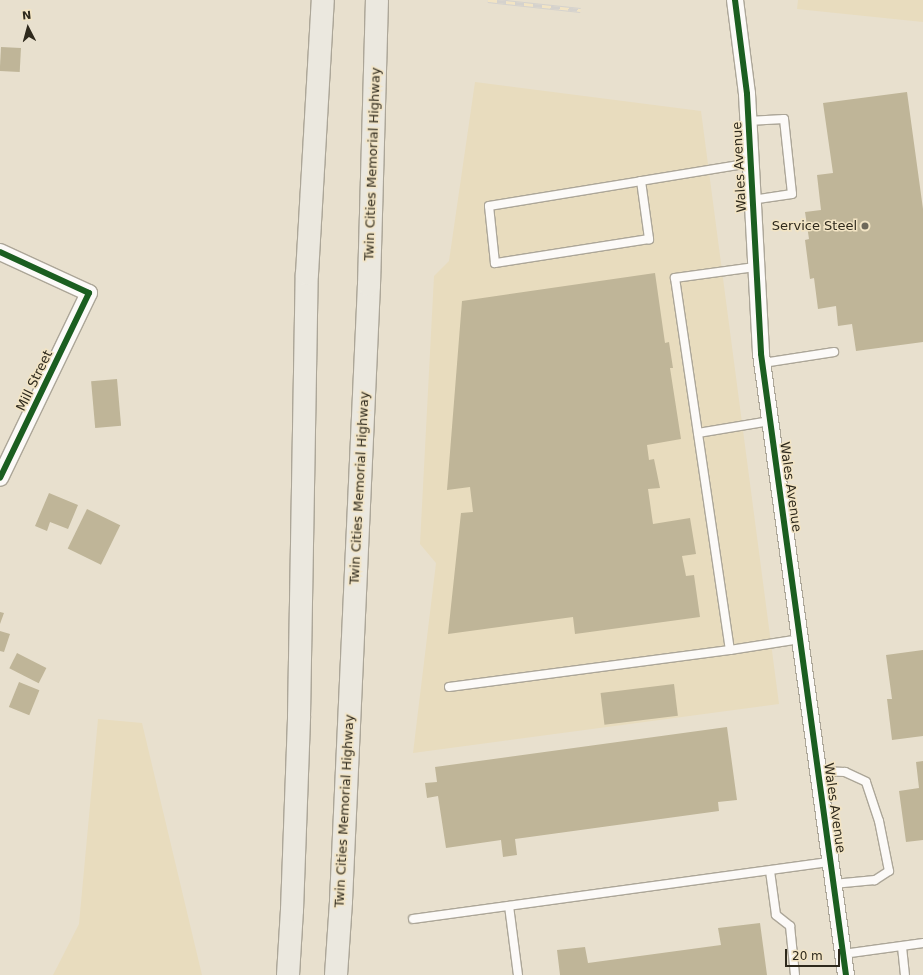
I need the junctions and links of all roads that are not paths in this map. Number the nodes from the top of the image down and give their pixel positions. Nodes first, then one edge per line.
1 (323, 0) edge
2 (377, 0) edge
3 (735, 0) edge
4 (748, 121) junction
5 (751, 163) junction
6 (641, 181) junction
7 (752, 200) junction
8 (0, 252) edge
9 (755, 267) junction
10 (834, 352) dead end
11 (763, 363) junction
12 (770, 421) junction
13 (698, 433) junction
14 (0, 478) edge
15 (800, 639) junction
16 (730, 650) junction
17 (449, 687) dead end
18 (818, 771) junction
19 (830, 862) junction
20 (770, 870) junction
21 (833, 884) junction
22 (509, 906) junction
23 (413, 919) dead end
24 (923, 943) edge
25 (902, 947) junction
26 (843, 954) junction
27 (288, 975) edge
28 (336, 975) edge
29 (518, 975) edge
30 (795, 975) edge
31 (846, 975) edge
32 (905, 975) edge

1 - 27 main road
2 - 28 main road, Twin Cities Memorial Highway
3 - 4 street, Wales Avenue
4 - 5 street, Wales Avenue
4 - 7 lane
5 - 6 lane
5 - 7 street, Wales Avenue
6 - 6 lane
7 - 9 street, Wales Avenue
8 - 14 street, Mill Street
9 - 11 street, Wales Avenue
9 - 13 lane
10 - 11 lane
11 - 12 street, Wales Avenue
12 - 13 lane
12 - 15 street, Wales Avenue
13 - 16 lane
15 - 16 lane
15 - 18 street, Wales Avenue
16 - 17 lane
18 - 19 street, Wales Avenue
18 - 21 lane
19 - 20 lane
19 - 21 street, Wales Avenue
20 - 22 lane
20 - 30 lane
21 - 26 street, Wales Avenue
22 - 23 lane
22 - 29 lane
24 - 25 lane
25 - 26 lane
25 - 32 lane
26 - 31 street, Wales Avenue

